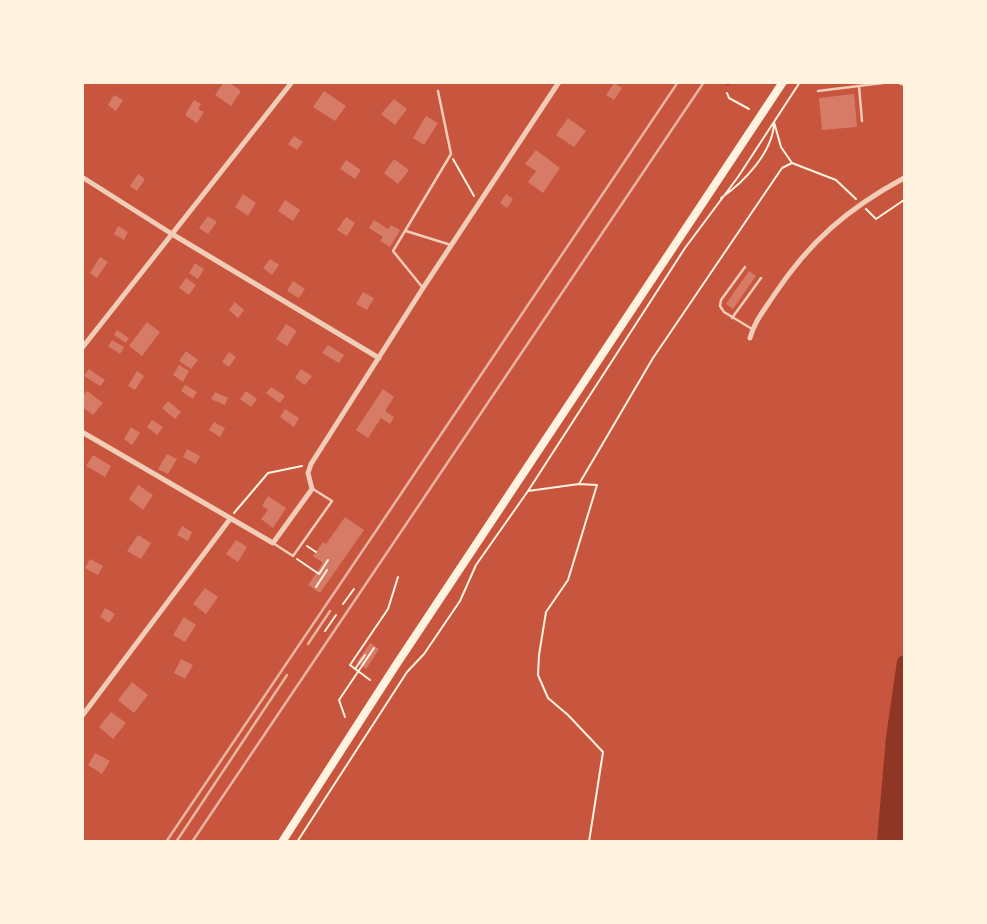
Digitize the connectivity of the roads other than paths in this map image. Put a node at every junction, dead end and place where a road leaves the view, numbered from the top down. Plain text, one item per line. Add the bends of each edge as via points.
1 (292, 82) edge
2 (559, 82) edge
3 (783, 82) edge
4 (891, 82) edge
5 (897, 82) edge
6 (904, 85) edge
7 (859, 86) junction
8 (438, 91) dead end
9 (818, 91) dead end
10 (862, 121) dead end
11 (82, 176) edge
12 (904, 178) edge
13 (406, 231) junction
14 (172, 234) junction
15 (451, 245) junction
16 (745, 266) dead end
17 (761, 278) dead end
18 (423, 288) junction
19 (732, 318) junction
20 (752, 330) junction
21 (750, 338) dead end
22 (82, 348) edge
23 (379, 358) junction
24 (82, 432) edge
25 (312, 488) junction
26 (230, 519) junction
27 (273, 543) junction
28 (82, 716) edge
29 (282, 842) edge

1 - 14 street
2 - 15 street
3 - 29 main road via 400,657
4 - 7 lane
5 - 6 lane
7 - 9 lane
7 - 10 lane
8 - 13 lane via 451,154
11 - 14 street
12 - 20 street via 860,203 825,232 802,257
13 - 15 lane
13 - 18 lane via 393,251
14 - 22 street
14 - 23 street
15 - 18 street
16 - 19 lane via 720,303 721,310
17 - 19 lane
18 - 23 street
19 - 20 lane
20 - 21 street
23 - 25 street via 311,464 308,473
24 - 26 street
25 - 27 street
25 - 27 lane via 332,502 294,556
26 - 27 street
26 - 28 street

